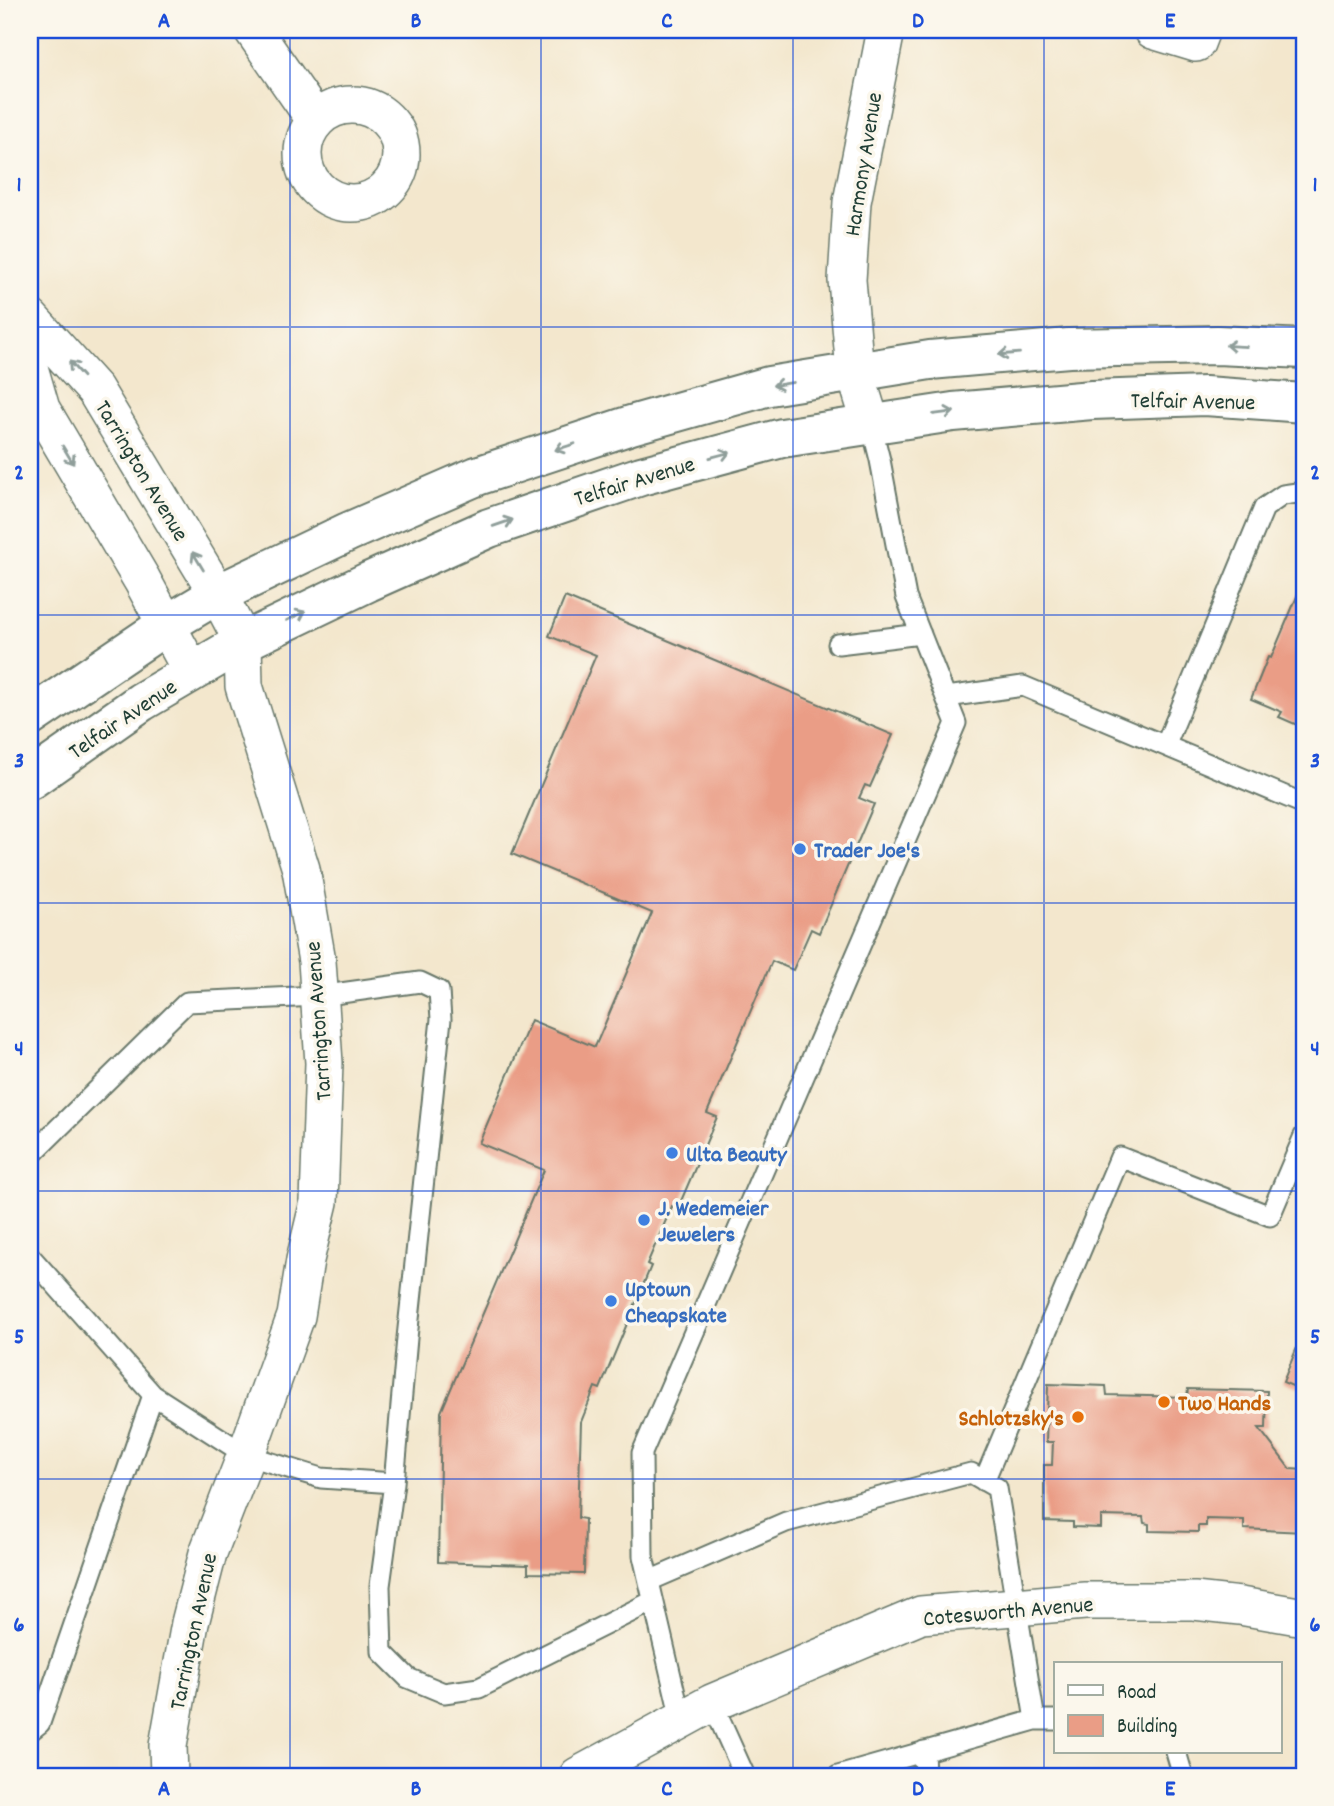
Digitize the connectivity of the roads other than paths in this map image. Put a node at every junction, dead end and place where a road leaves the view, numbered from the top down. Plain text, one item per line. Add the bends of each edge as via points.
1 (253, 30) edge
2 (887, 30) edge
3 (1153, 30) edge
4 (1201, 30) edge
5 (316, 121) dead end
6 (30, 318) edge
7 (1304, 349) edge
8 (30, 372) edge
9 (855, 372) junction
10 (1304, 404) edge
11 (871, 424) junction
12 (1304, 492) edge
13 (218, 594) junction
14 (166, 625) junction
15 (921, 634) junction
16 (243, 642) junction
17 (838, 644) dead end
18 (192, 672) junction
19 (947, 697) junction
20 (30, 718) edge
21 (1166, 744) junction
22 (30, 780) edge
23 (1304, 804) edge
24 (319, 996) junction
25 (1304, 1136) edge
26 (30, 1156) edge
27 (30, 1256) edge
28 (153, 1395) junction
29 (246, 1455) junction
30 (984, 1480) junction
31 (394, 1483) junction
32 (649, 1581) junction
33 (653, 1601) junction
34 (1017, 1607) junction
35 (1304, 1617) edge
36 (697, 1711) junction
37 (1035, 1720) junction
38 (1054, 1720) edge
39 (30, 1731) edge
40 (924, 1751) junction
41 (1177, 1754) edge
42 (169, 1776) edge
43 (578, 1776) edge
44 (745, 1776) edge
45 (838, 1776) edge
46 (925, 1776) edge
47 (1184, 1776) edge

1 - 5 street
2 - 9 street, Harmony Avenue via 852,202 847,280
3 - 4 street via 1196,43
13 -> 6 street, Tarrington Avenue via 94,390
7 -> 9 street via 1217,345 1069,348 930,360
8 -> 14 street via 41,410
9 - 11 street, Harmony Avenue
9 -> 13 street via 769,386 477,476
11 -> 10 street, Telfair Avenue via 1092,400 1205,396
11 - 15 lane via 906,597
16 -> 11 street, Telfair Avenue via 502,524 641,475 782,438
12 - 21 lane via 1283,495 1264,508
13 - 14 street
13 - 16 street, Tarrington Avenue
14 - 18 street
14 - 20 street
15 - 17 lane
15 - 19 lane
16 - 18 street, Telfair Avenue
16 - 24 street, Tarrington Avenue via 244,686 301,869
18 - 22 street, Telfair Avenue
19 - 21 lane via 1023,686
19 - 32 lane via 956,723 642,1453 643,1556
21 - 23 lane
24 - 26 lane via 187,1002
24 - 29 street, Tarrington Avenue via 324,1063 319,1202 296,1316
24 - 31 lane via 420,982 439,991 441,1019
25 - 30 lane via 1270,1216 1120,1157
27 - 28 lane
28 - 29 lane
28 - 39 lane via 40,1723
29 - 31 lane via 321,1478
29 - 42 street, Tarrington Avenue via 208,1552 190,1623 168,1746
30 - 32 lane via 971,1473 786,1522
30 - 34 lane via 996,1488
31 - 33 lane via 380,1586 382,1652 408,1678 444,1693 480,1688
32 - 33 lane
33 - 36 lane
34 - 35 street, Cotesworth Avenue via 1085,1601 1194,1601
34 - 36 street, Cotesworth Avenue via 920,1615
34 - 37 lane
36 - 43 street, Cotesworth Avenue
36 - 44 lane
37 - 38 lane
37 - 40 lane
40 - 45 lane
40 - 46 lane
41 - 47 lane

